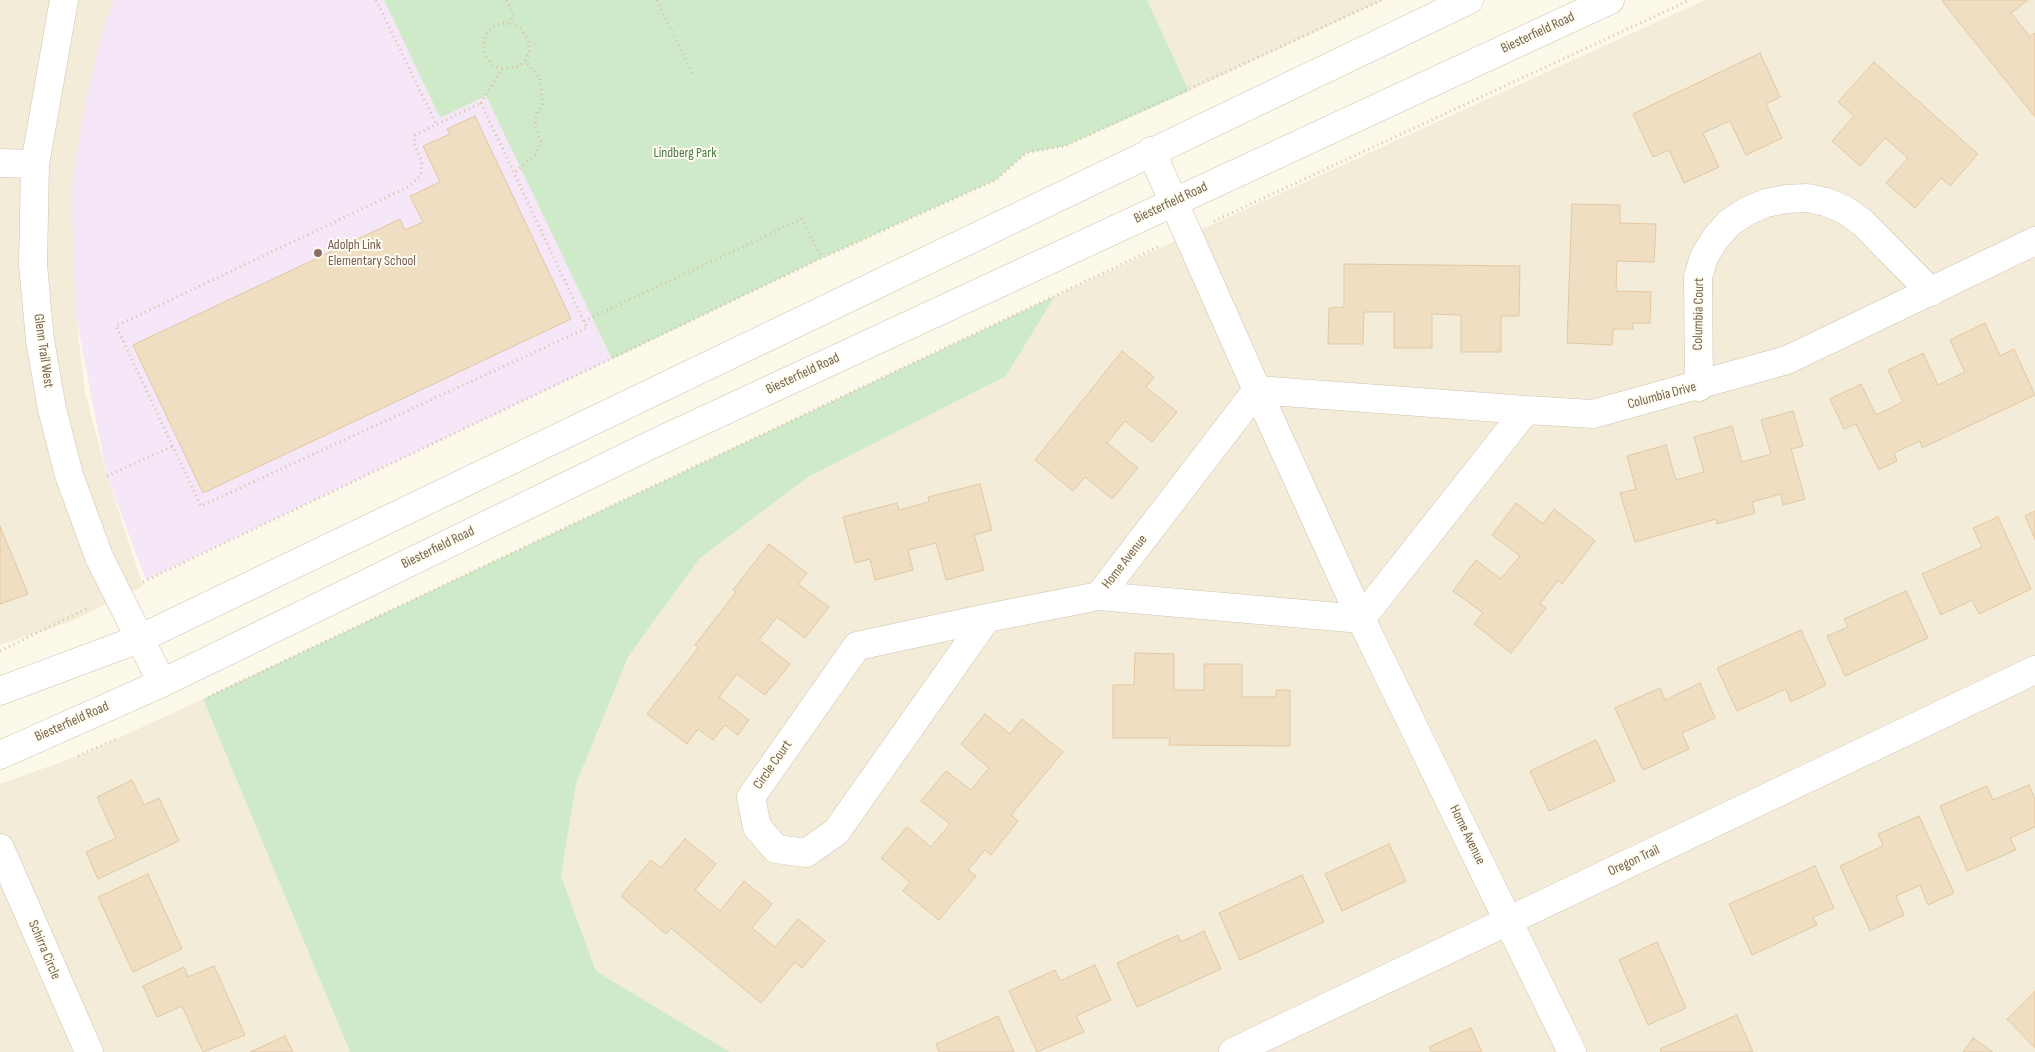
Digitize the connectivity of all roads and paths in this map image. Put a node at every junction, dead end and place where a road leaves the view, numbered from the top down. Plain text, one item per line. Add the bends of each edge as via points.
1 (64, 0) edge
2 (376, 0) edge
3 (507, 0) edge
4 (657, 0) edge
5 (1382, 0) edge
6 (1469, 0) edge
7 (1610, 0) edge
8 (1690, 0) edge
9 (511, 23) junction
10 (526, 61) junction
11 (502, 69) junction
12 (692, 73) dead end
13 (481, 103) junction
14 (436, 124) junction
15 (1151, 151) junction
16 (0, 163) edge
17 (35, 164) junction
18 (514, 173) junction
19 (1174, 202) junction
20 (1188, 233) junction
21 (2035, 241) edge
22 (822, 258) junction
23 (1930, 292) junction
24 (584, 321) junction
25 (1699, 386) junction
26 (1256, 390) junction
27 (1526, 410) junction
28 (173, 446) junction
29 (107, 476) dead end
30 (151, 578) dead end
31 (1099, 596) junction
32 (80, 612) dead end
33 (987, 618) junction
34 (1361, 620) junction
35 (139, 638) junction
36 (0, 651) edge
37 (2035, 670) edge
38 (162, 683) junction
39 (0, 691) edge
40 (202, 699) dead end
41 (122, 736) dead end
42 (0, 754) edge
43 (69, 759) dead end
44 (0, 848) edge
45 (1509, 921) junction
46 (88, 1052) edge
47 (1233, 1052) edge
48 (1572, 1052) edge

1 - 17 street, Glenn Trail West
2 - 14 path
3 - 9 path via 513,15
4 - 12 path
5 - 22 path via 1065,146 1026,153 996,180
6 - 15 street
7 - 19 street, Biesterfield Road
8 - 20 path
9 - 10 path via 527,38 530,50
9 - 11 path via 502,23 486,34 486,56 492,65
10 - 11 path via 520,66
10 - 18 path via 540,78 543,103 536,116 535,127 541,141 536,154
11 - 13 path
13 - 14 path
13 - 18 path
14 - 28 path via 415,135 414,144 422,162 420,176 408,187 116,326
15 - 19 street, Home Avenue
15 - 35 street
16 - 17 street
17 - 35 street, Glenn Trail West via 33,265 40,340 52,409 69,475 99,556
18 - 24 path
19 - 20 street, Home Avenue
19 - 38 street, Biesterfield Road via 657,442
20 - 26 street, Home Avenue
20 - 40 path
21 - 23 street, Columbia Drive
22 - 24 path via 802,219
22 - 30 path
23 - 25 street, Columbia Drive via 1787,360
23 - 25 street, Columbia Court via 1862,222 1845,210 1806,198 1766,202 1729,223 1704,257 1698,277
24 - 28 path via 587,328 202,506
25 - 27 street, Columbia Drive via 1593,414
26 - 27 street, Columbia Drive
26 - 31 street, Home Avenue
26 - 34 street, Home Avenue
27 - 34 street
28 - 29 path
31 - 33 street, Circle Court
31 - 34 street, Home Avenue
32 - 36 path
33 - 33 street, Circle Court via 857,646 751,797 757,827 776,849 806,853 836,832
34 - 45 street, Home Avenue
35 - 38 street, Glenn Trail West
35 - 39 street
37 - 45 street, Oregon Trail
38 - 42 street, Biesterfield Road
41 - 43 path
44 - 46 street, Schirra Circle
45 - 47 street, Oregon Trail
45 - 48 street, Home Avenue

